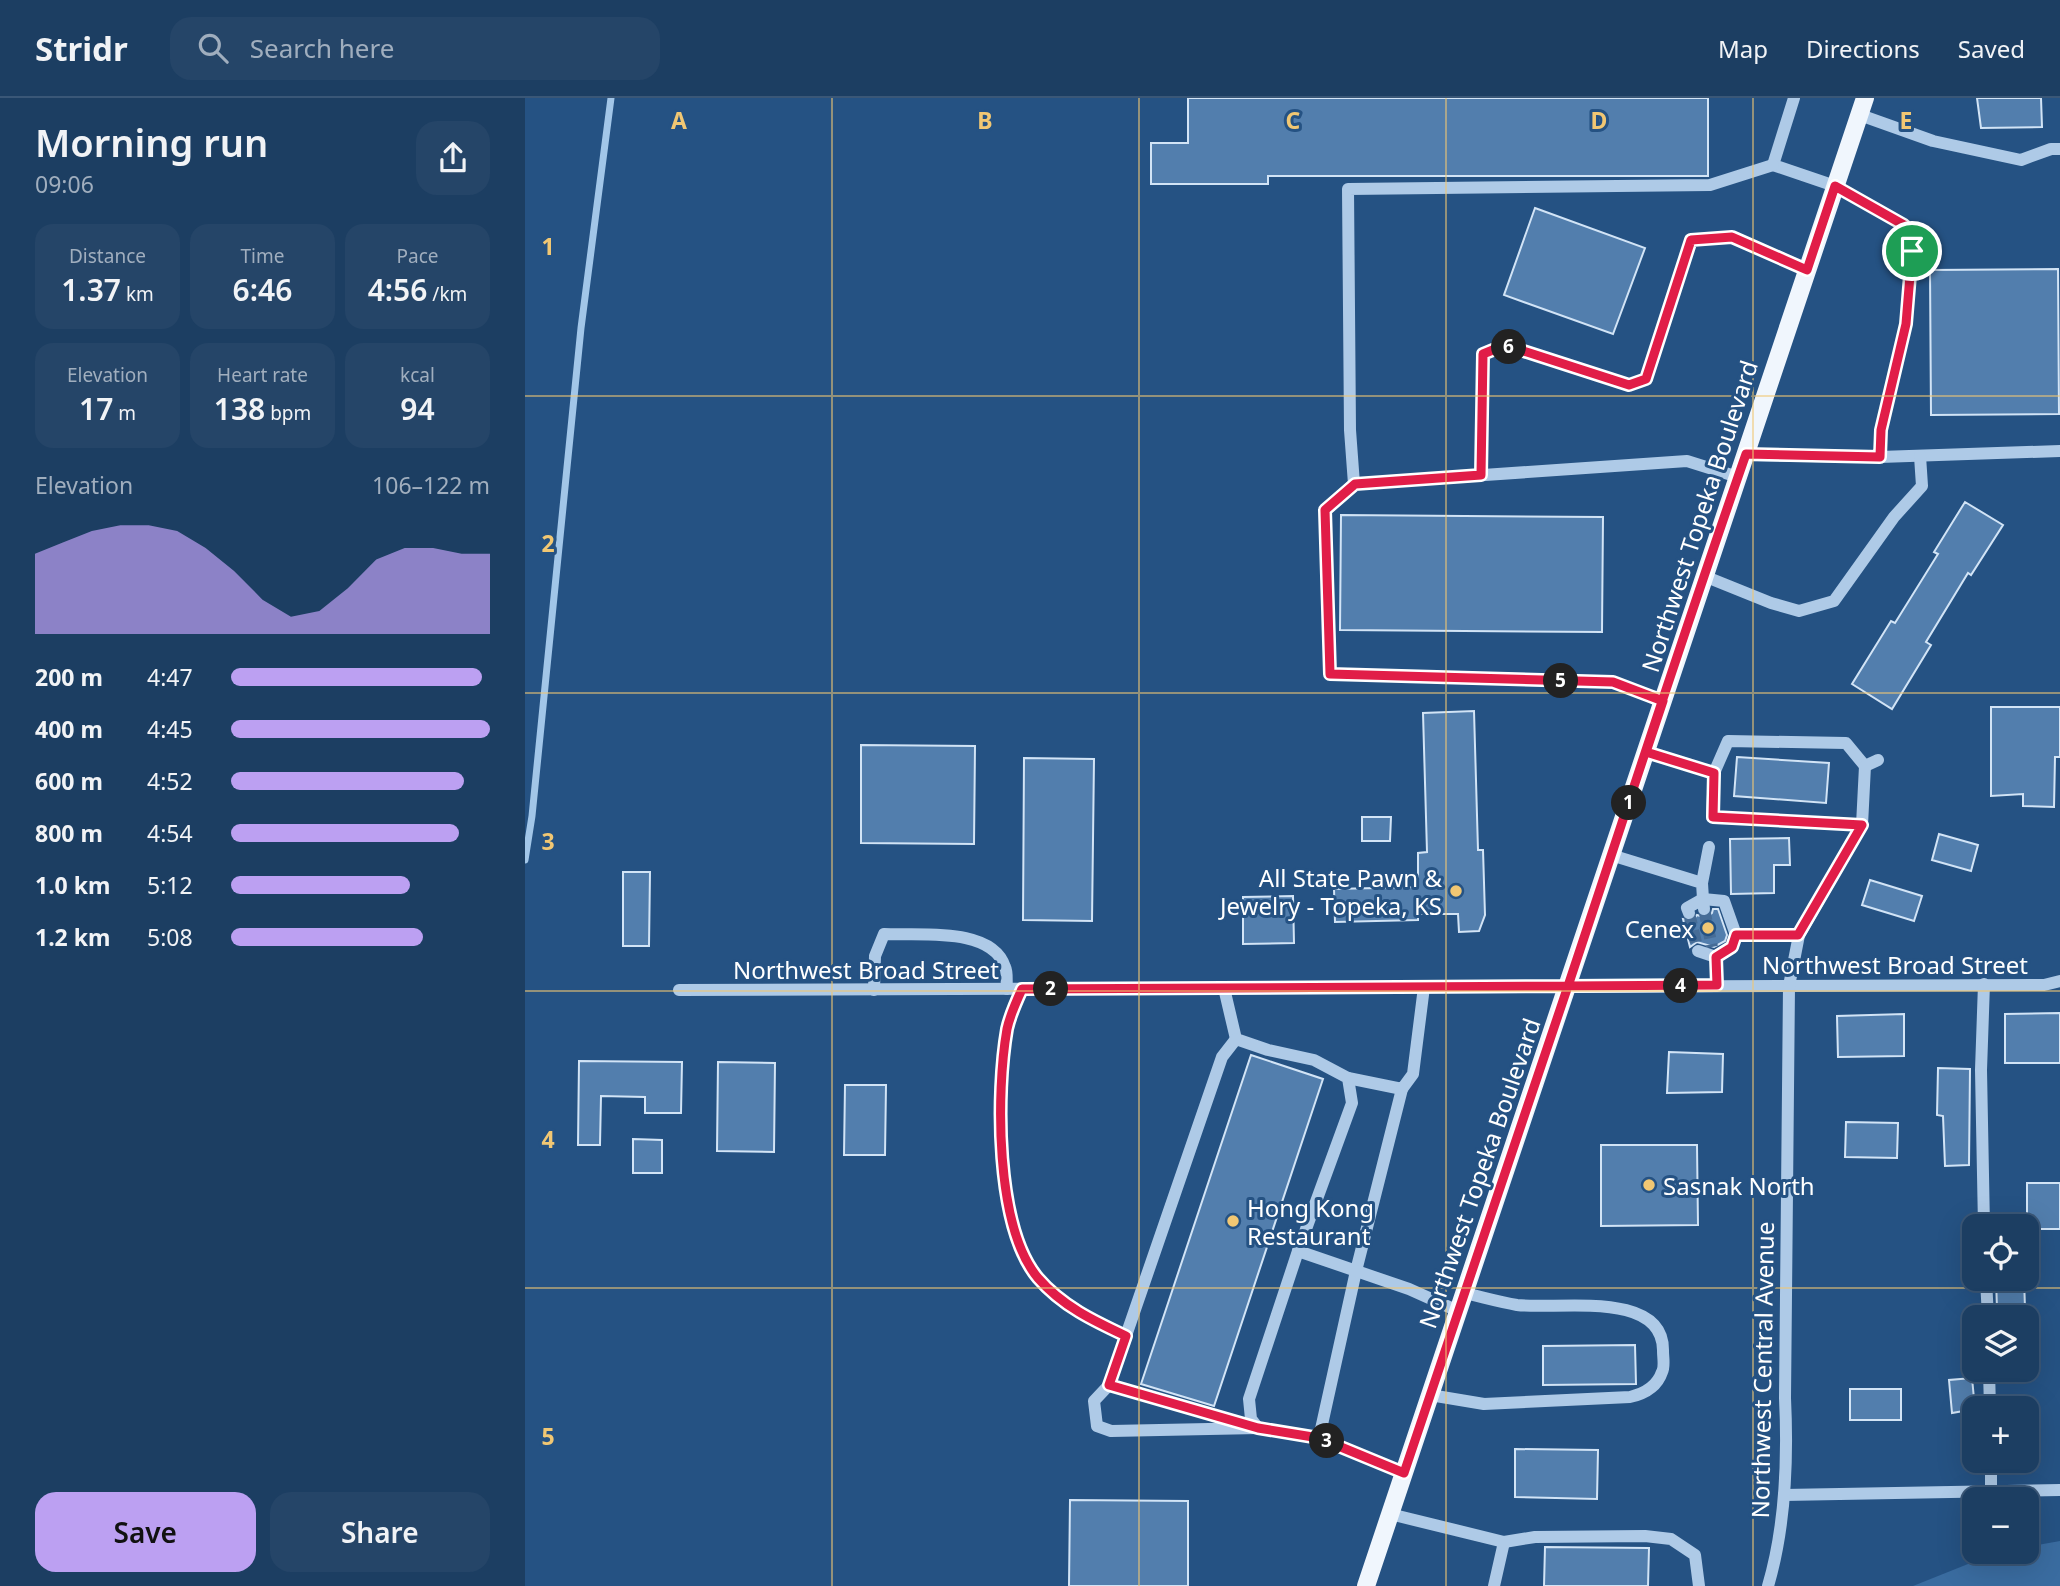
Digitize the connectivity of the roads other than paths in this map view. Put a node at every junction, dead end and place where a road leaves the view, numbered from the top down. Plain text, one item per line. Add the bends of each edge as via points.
1 (1794, 98) edge
2 (1862, 106) edge
3 (2060, 149) edge
4 (1773, 165) junction
5 (1835, 186) junction
6 (1807, 270) junction
7 (2060, 451) edge
8 (1746, 454) junction
9 (1920, 456) junction
10 (1880, 457) junction
11 (1481, 475) junction
12 (1738, 477) junction
13 (1355, 484) junction
14 (1705, 576) junction
15 (1663, 701) junction
16 (1646, 752) junction
17 (1714, 773) junction
18 (1862, 825) junction
19 (1709, 847) dead end
20 (1611, 855) junction
21 (1702, 883) junction
22 (1704, 904) junction
23 (1689, 913) dead end
24 (1736, 935) junction
25 (1798, 935) junction
26 (1698, 951) dead end
27 (1714, 952) junction
28 (2060, 981) edge
29 (1985, 984) junction
30 (1717, 985) junction
31 (1568, 986) junction
32 (1789, 986) junction
33 (1424, 987) junction
34 (1224, 988) junction
35 (1007, 989) junction
36 (1022, 989) junction
37 (679, 990) dead end
38 (874, 990) junction
39 (1236, 1039) junction
40 (1348, 1078) junction
41 (1402, 1089) junction
42 (1984, 1214) edge
43 (1299, 1251) junction
44 (1356, 1271) junction
45 (1464, 1293) junction
46 (1458, 1311) junction
47 (1126, 1336) junction
48 (1109, 1385) junction
49 (1430, 1395) junction
50 (1258, 1428) junction
51 (1319, 1438) junction
52 (1404, 1473) junction
53 (2060, 1490) edge
54 (2039, 1491) edge
55 (1962, 1492) edge
56 (1784, 1495) junction
57 (1390, 1514) junction
58 (1504, 1542) junction
59 (1366, 1586) edge
60 (1494, 1586) edge
61 (1699, 1586) edge
62 (1768, 1586) edge

1 - 4 street
2 - 3 street via 1933,141 2021,160
2 - 5 main road, Northwest Topeka Boulevard
4 - 5 street
4 - 13 street via 1710,185 1348,189 1350,430
5 - 6 main road, Northwest Topeka Boulevard
5 - 10 street via 1904,225 1912,251 1906,324 1881,430
6 - 8 main road, Northwest Topeka Boulevard
6 - 11 street via 1732,237 1691,240 1646,379 1629,385 1505,345 1483,354
7 - 9 street
8 - 10 street
8 - 12 main road, Northwest Topeka Boulevard
9 - 10 street
9 - 14 street via 1922,486 1893,517 1834,601 1798,611
11 - 12 street via 1687,461
11 - 13 street
12 - 14 main road, Northwest Topeka Boulevard
13 - 15 street via 1325,510 1330,674 1613,682
14 - 15 main road, Northwest Topeka Boulevard
15 - 16 main road, Northwest Topeka Boulevard
16 - 17 street
16 - 20 main road, Northwest Topeka Boulevard
17 - 18 street via 1713,817
17 - 18 street via 1728,741 1846,743 1871,763
18 - 25 street
19 - 21 street
20 - 21 street
20 - 31 main road, Northwest Topeka Boulevard
21 - 22 street
22 - 23 street via 1687,908
22 - 24 street via 1724,901
24 - 25 street
24 - 27 street via 1732,947
25 - 32 street, Northwest Central Avenue
26 - 27 street
27 - 30 street
28 - 29 street, Northwest Broad Street
29 - 32 street, Northwest Broad Street
29 - 42 street via 1981,1070
30 - 31 street, Northwest Broad Street
30 - 32 street, Northwest Broad Street
31 - 33 street, Northwest Broad Street
31 - 45 main road, Northwest Topeka Boulevard
32 - 56 street, Northwest Central Avenue
33 - 34 street, Northwest Broad Street
33 - 41 street via 1413,1074
34 - 36 street, Northwest Broad Street
34 - 39 street
35 - 36 street, Northwest Broad Street
35 - 38 street, Northwest Broad Street
35 - 38 street via 1006,967 992,947 971,938 884,934 875,956
36 - 47 street via 1007,1027 1002,1116 1006,1192 1015,1229 1036,1276 1055,1295
37 - 38 street, Northwest Broad Street
39 - 40 street via 1314,1060
39 - 47 street via 1222,1057
40 - 41 street
40 - 43 street via 1352,1103
41 - 44 street
43 - 44 street
43 - 50 street via 1249,1399 1251,1419
44 - 46 street
44 - 51 street
45 - 46 main road, Northwest Topeka Boulevard
45 - 49 street via 1517,1305 1630,1311 1658,1328 1663,1371 1643,1394 1630,1397 1483,1404
46 - 49 main road, Northwest Topeka Boulevard
47 - 48 street
48 - 50 street
48 - 50 street via 1094,1401 1094,1412 1097,1426 1111,1431
49 - 52 main road, Northwest Topeka Boulevard
50 - 51 street
51 - 52 street
52 - 57 main road, Northwest Topeka Boulevard
53 - 54 street
55 - 56 street
56 - 62 street, Northwest Central Avenue
57 - 58 street
57 - 59 main road, Northwest Topeka Boulevard
58 - 60 street
58 - 61 street via 1535,1537 1671,1539 1695,1555

